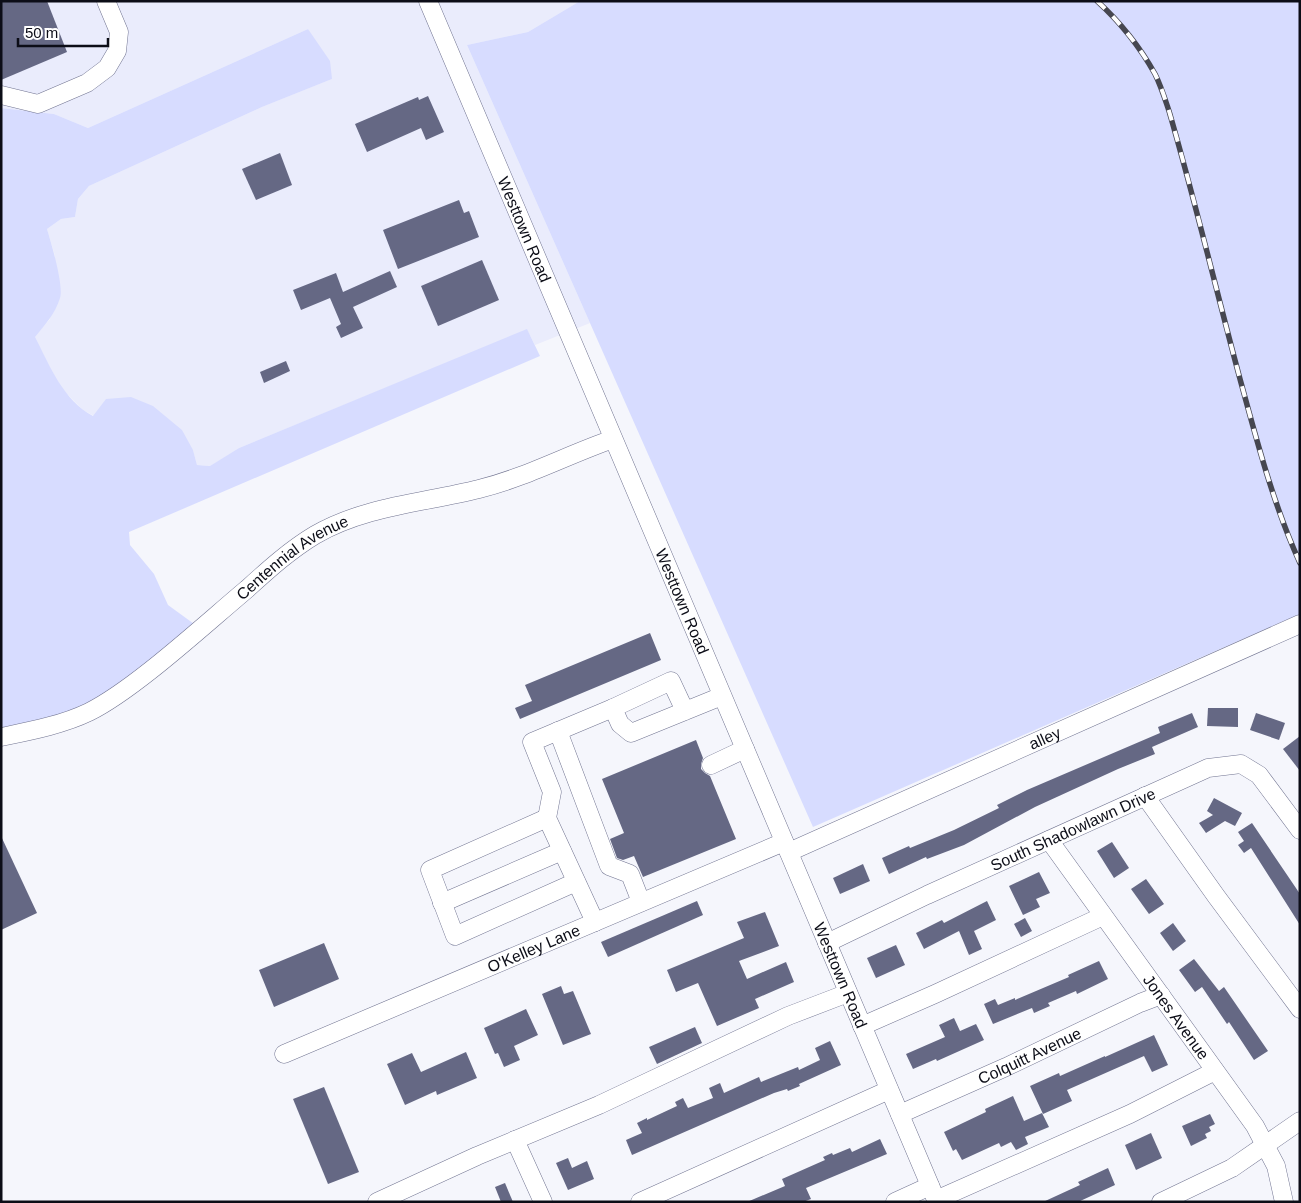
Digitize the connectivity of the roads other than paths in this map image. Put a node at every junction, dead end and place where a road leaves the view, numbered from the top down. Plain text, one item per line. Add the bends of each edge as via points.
1 (106, 1) edge
2 (428, 1) edge
3 (1, 95) edge
4 (613, 439) junction
5 (1300, 624) edge
6 (722, 696) junction
7 (613, 708) junction
8 (685, 711) junction
9 (558, 732) junction
10 (1, 737) edge
11 (745, 749) junction
12 (711, 765) dead end
13 (1145, 796) junction
14 (547, 818) junction
15 (1300, 830) edge
16 (1050, 840) junction
17 (787, 847) junction
18 (562, 851) junction
19 (576, 882) junction
20 (641, 902) junction
21 (442, 903) junction
22 (1104, 916) junction
23 (595, 922) junction
24 (827, 943) junction
25 (848, 993) junction
26 (1161, 995) junction
27 (1300, 1009) edge
28 (862, 1026) junction
29 (284, 1054) dead end
30 (1216, 1071) junction
31 (889, 1090) junction
32 (900, 1114) junction
33 (1300, 1120) edge
34 (515, 1140) junction
35 (1266, 1145) junction
36 (935, 1196) edge
37 (377, 1202) edge
38 (543, 1202) edge
39 (640, 1202) edge
40 (895, 1202) edge
41 (1160, 1202) edge
42 (1284, 1202) edge

1 - 3 street via 119,32 117,51 107,68 86,83 38,104
2 - 4 street, Westtown Road
4 - 6 street, Westtown Road
4 - 10 street, Centennial Avenue via 518,478 384,508 344,521 314,536 276,563 181,647 110,700 66,721
5 - 17 street, alley
6 - 8 street
6 - 11 street, Westtown Road
7 - 8 street via 620,724 632,733
7 - 8 street via 671,680
7 - 9 street
9 - 14 street via 532,742 552,792
9 - 20 street via 610,866 630,874
11 - 12 street
11 - 17 street, Westtown Road
13 - 15 street, South Shadowlawn Drive via 1208,768 1241,764 1259,774
13 - 16 street, South Shadowlawn Drive
13 - 27 street
14 - 18 street
14 - 21 street via 430,870
16 - 22 street, Jones Avenue
16 - 24 street, South Shadowlawn Drive
17 - 20 street, O'Kelley Lane
17 - 24 street, Westtown Road
18 - 19 street
18 - 21 street
19 - 21 street via 455,936
19 - 23 street
20 - 23 street, O'Kelley Lane
22 - 26 street, Jones Avenue
22 - 28 street
23 - 29 street, O'Kelley Lane
24 - 25 street, Westtown Road
25 - 28 street, Westtown Road
25 - 34 street via 780,1020
26 - 30 street, Jones Avenue
26 - 32 street, Colquitt Avenue
28 - 31 street, Westtown Road
30 - 35 street, Jones Avenue
30 - 36 street via 1130,1114
31 - 32 street, Westtown Road
31 - 39 street
32 - 36 street, Westtown Road
33 - 35 street
34 - 37 street
34 - 38 street
35 - 41 street via 1232,1168
35 - 42 street, Jones Avenue via 1276,1166
36 - 40 street

